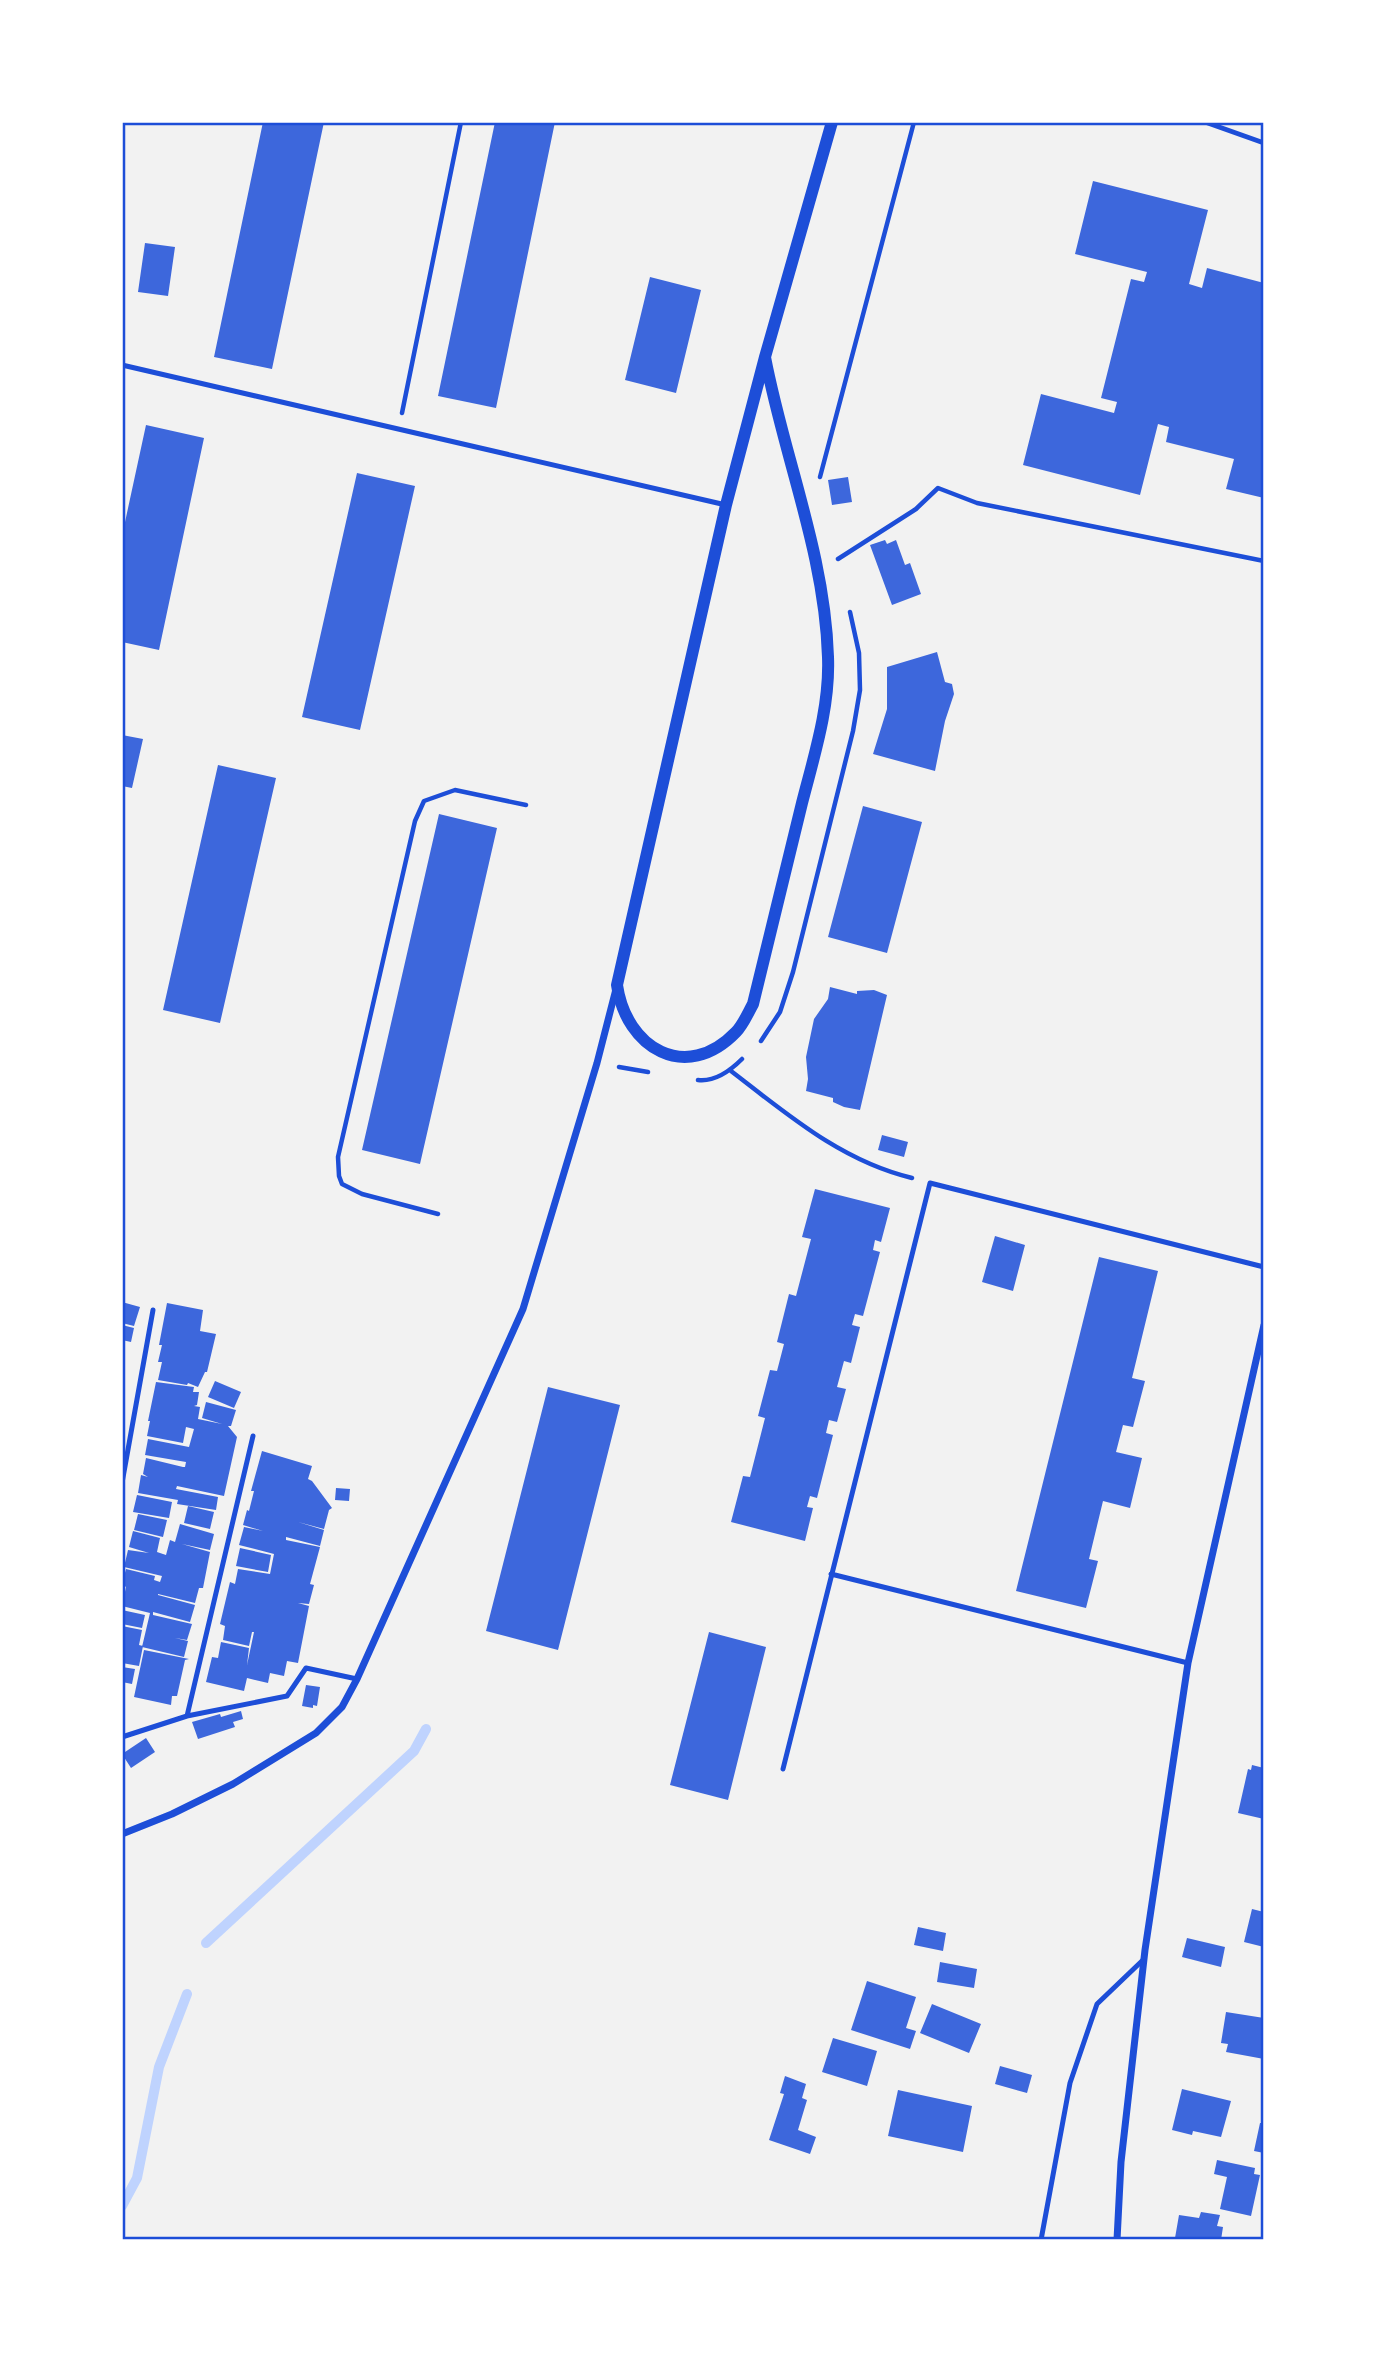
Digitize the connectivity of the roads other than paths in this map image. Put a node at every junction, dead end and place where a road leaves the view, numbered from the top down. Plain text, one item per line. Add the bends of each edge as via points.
1 (832, 122) edge
2 (1205, 122) edge
3 (1264, 143) edge
4 (765, 357) junction
5 (122, 365) edge
6 (726, 505) junction
7 (617, 985) junction
8 (1264, 1267) edge
9 (153, 1310) dead end
10 (1264, 1325) edge
11 (1254, 1371) junction
12 (1264, 1375) edge
13 (253, 1437) dead end
14 (122, 1483) edge
15 (831, 1574) junction
16 (1188, 1663) junction
17 (357, 1679) junction
18 (187, 1716) junction
19 (122, 1737) edge
20 (783, 1769) dead end
21 (122, 1835) edge
22 (1143, 1960) junction
23 (1041, 2239) edge
24 (1117, 2239) edge

1 - 4 street
2 - 3 lane
4 - 6 street
4 - 7 street via 823,595 828,660 823,720 753,1004 737,1031 694,1056 671,1056 650,1046 626,1019
5 - 6 lane
6 - 7 street
7 - 17 street via 523,1309
8 - 15 lane via 930,1183
9 - 14 lane
10 - 11 street
11 - 12 lane
11 - 16 street
13 - 18 lane
15 - 16 lane
15 - 20 lane
16 - 22 street
17 - 18 lane via 306,1668 287,1696
17 - 21 street via 342,1707 316,1733 233,1784
18 - 19 lane
22 - 23 lane via 1097,2004 1070,2083
22 - 24 street

